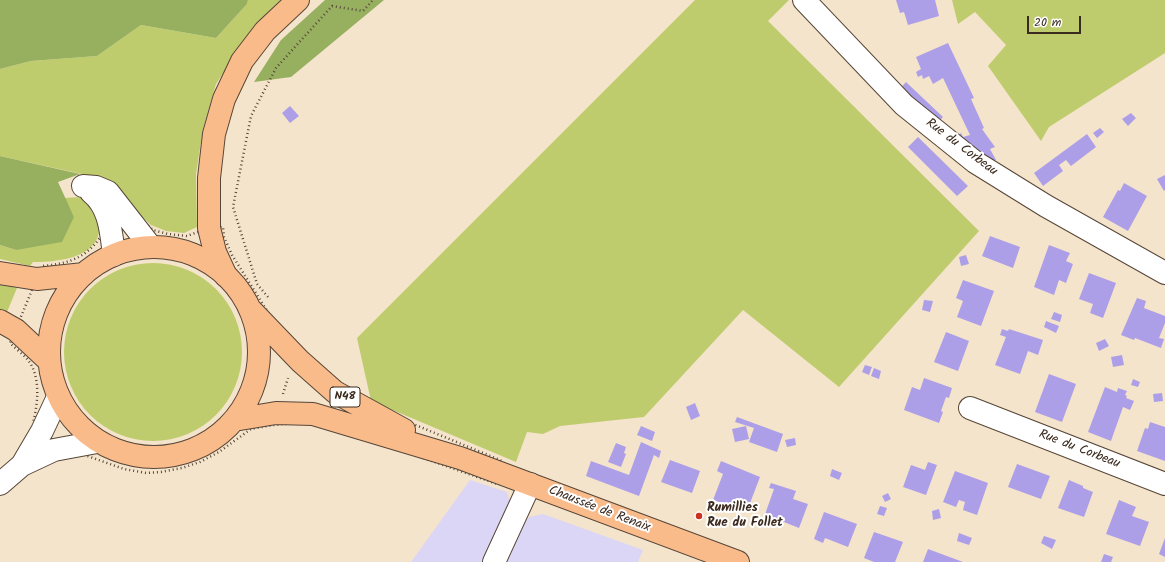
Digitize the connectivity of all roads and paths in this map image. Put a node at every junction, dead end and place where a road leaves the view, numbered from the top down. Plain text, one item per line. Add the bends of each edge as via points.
1 (298, 0) edge
2 (373, 0) edge
3 (804, 0) edge
4 (139, 218) dead end
5 (223, 227) dead end
6 (195, 232) dead end
7 (151, 247) junction
8 (114, 255) junction
9 (39, 272) junction
10 (0, 273) edge
11 (1165, 273) edge
12 (84, 274) junction
13 (226, 276) junction
14 (272, 301) dead end
15 (249, 309) junction
16 (8, 326) edge
17 (297, 353) junction
18 (49, 361) junction
19 (330, 371) dead end
20 (335, 380) junction
21 (58, 397) junction
22 (970, 408) dead end
23 (274, 419) junction
24 (234, 420) junction
25 (33, 423) dead end
26 (97, 442) junction
27 (59, 457) dead end
28 (460, 458) junction
29 (500, 460) dead end
30 (22, 465) junction
31 (0, 484) edge
32 (530, 484) junction
33 (1165, 484) edge
34 (494, 562) edge
35 (738, 562) edge

1 - 13 main road via 265,31 242,61 224,99 214,134 209,178 208,228
2 - 14 path via 363,11 332,6 276,68 250,116 233,207 257,284
3 - 11 street, Rue du Corbeau via 904,105 975,162 1046,206
4 - 6 path via 153,230 168,234 186,236
5 - 17 path via 224,236 235,260
7 - 8 main road
7 - 8 street via 108,192 96,187 83,186 103,204
7 - 13 main road via 184,252 213,266
8 - 12 main road
9 - 10 main road
9 - 12 main road
9 - 16 path
12 - 18 main road via 68,292 56,313 50,337
13 - 15 main road
15 - 17 main road, Chaussée de Renaix / N48
15 - 24 main road via 258,337 258,367 250,395
16 - 18 main road
16 - 25 path via 10,343 28,360 35,373 37,408
17 - 20 path
17 - 23 path
17 - 28 main road, Chaussée de Renaix / N48 via 335,392 392,425
18 - 21 main road
19 - 20 path
20 - 29 path via 401,419
21 - 26 main road via 68,414
21 - 30 street
22 - 33 street, Rue du Corbeau
23 - 24 main road, Chaussée de Renaix / N48
23 - 27 path via 251,430 200,462 161,472 146,473 124,469 78,453
23 - 28 main road, Chaussée de Renaix / N48 via 314,414
23 - 32 path via 330,425 497,484
24 - 26 main road via 206,444 170,457 132,456
26 - 30 street via 54,450
28 - 32 main road, Chaussée de Renaix / N48
30 - 31 street
32 - 34 street
32 - 35 main road, Chaussée de Renaix / N48

